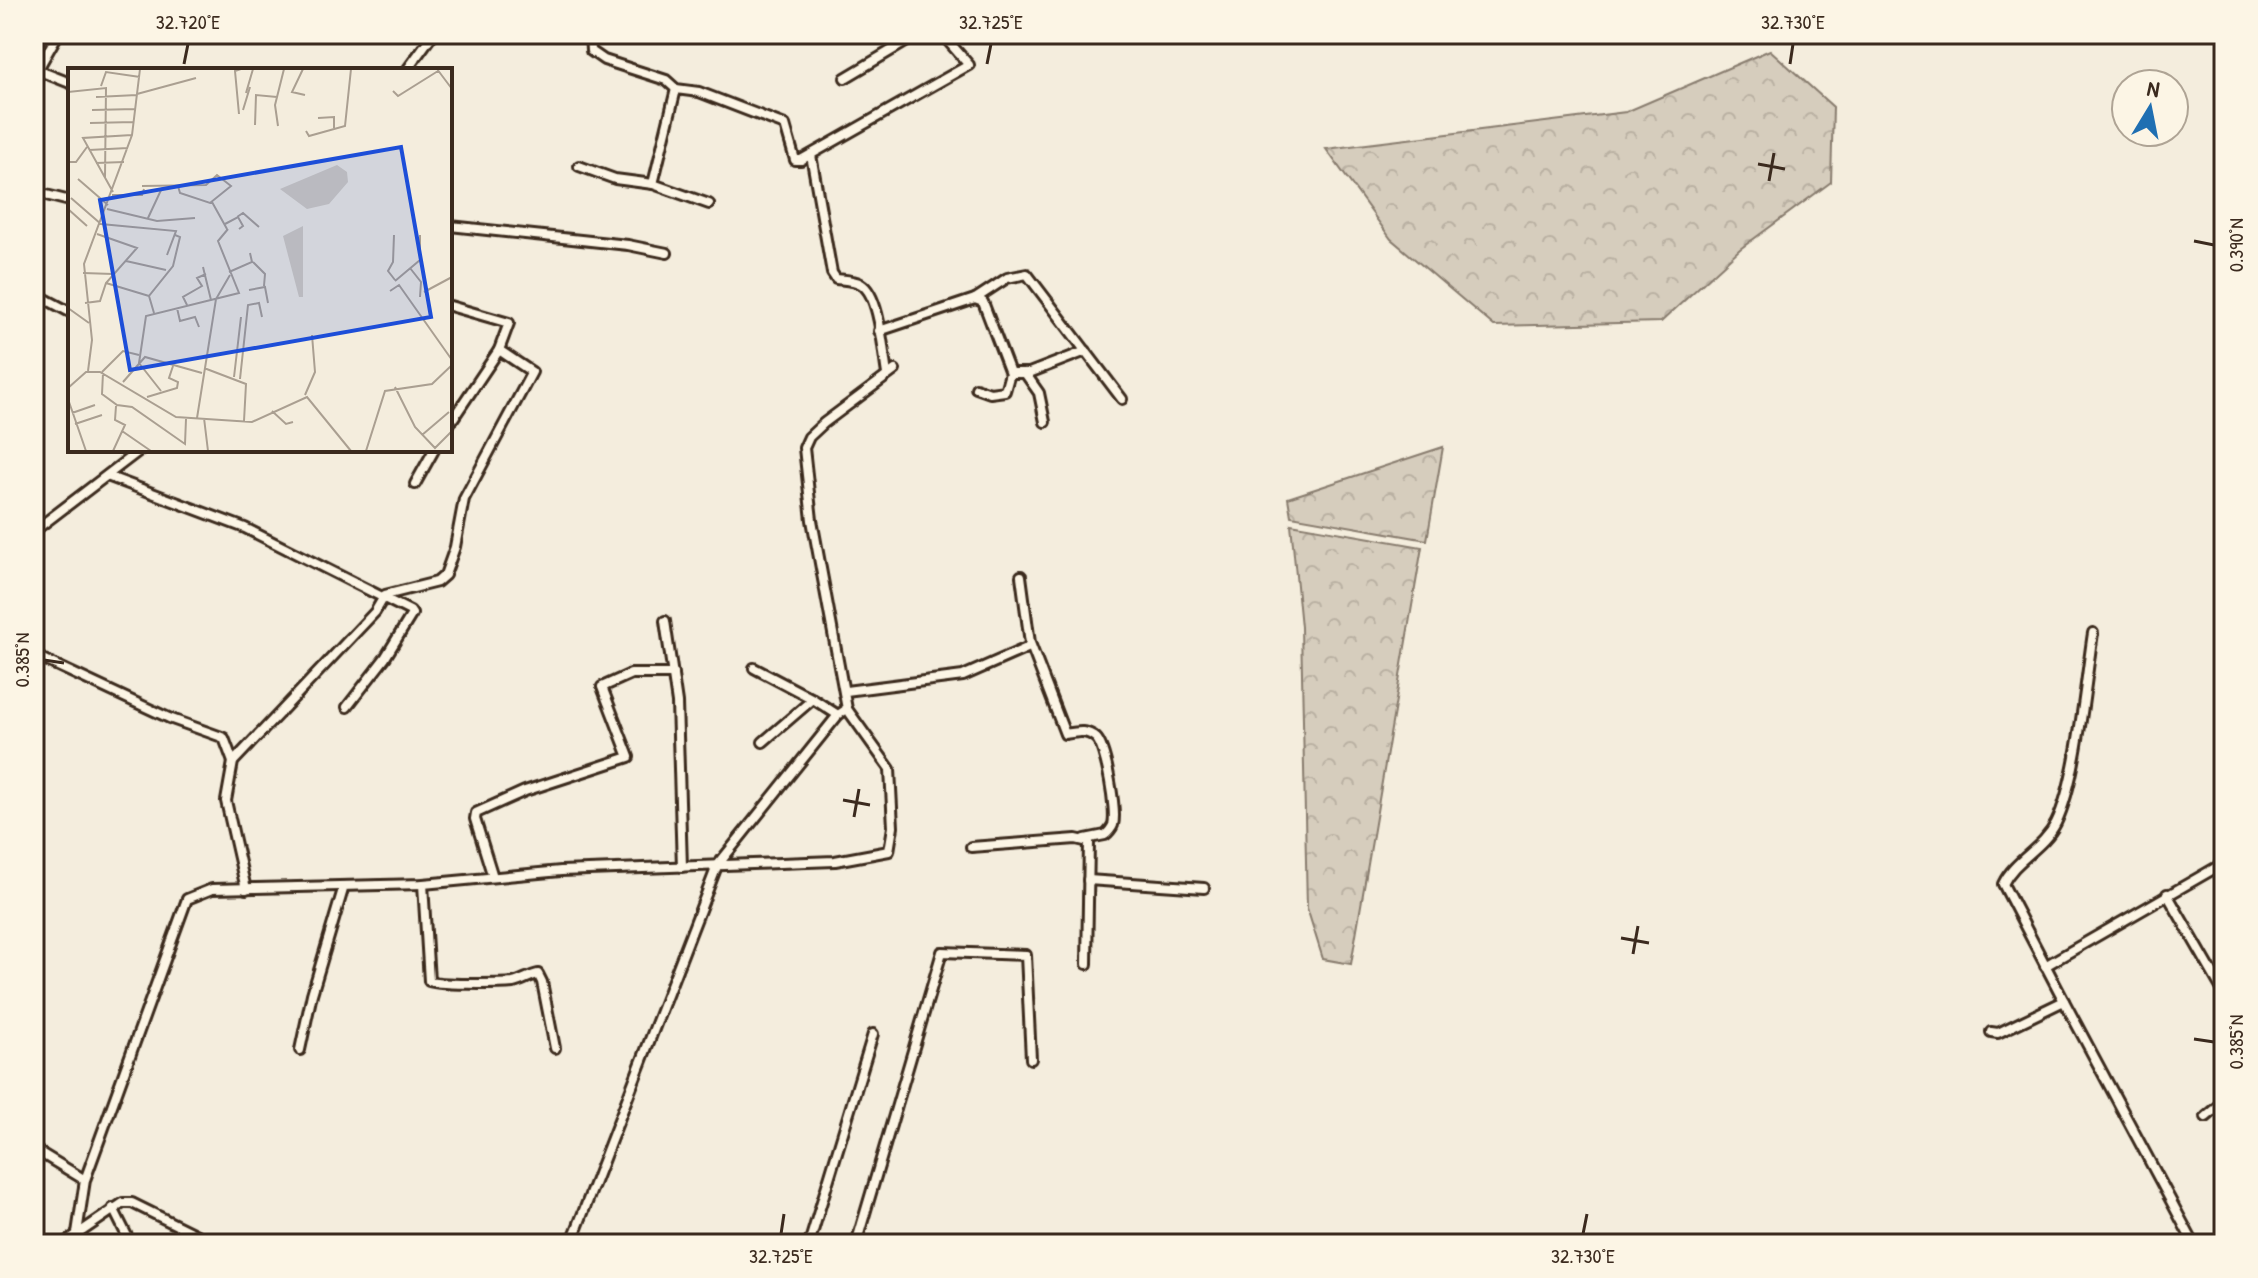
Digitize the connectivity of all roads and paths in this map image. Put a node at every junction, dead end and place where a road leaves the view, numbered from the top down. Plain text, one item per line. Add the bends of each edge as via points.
1 (46, 34) edge
2 (433, 34) edge
3 (590, 34) edge
4 (919, 34) edge
5 (942, 34) edge
6 (56, 38) edge
7 (408, 68) edge
8 (36, 73) edge
9 (845, 78) dead end
10 (68, 82) edge
11 (676, 89) junction
12 (811, 155) junction
13 (579, 166) dead end
14 (653, 184) junction
15 (34, 192) edge
16 (68, 200) edge
17 (709, 204) dead end
18 (452, 226) edge
19 (667, 253) dead end
20 (34, 293) edge
21 (975, 299) junction
22 (452, 308) edge
23 (68, 311) edge
24 (879, 331) junction
25 (499, 350) junction
26 (1086, 351) junction
27 (1010, 373) junction
28 (1025, 373) junction
29 (976, 388) dead end
30 (1122, 399) dead end
31 (452, 420) edge
32 (1045, 422) dead end
33 (137, 452) edge
34 (433, 452) edge
35 (107, 476) junction
36 (415, 484) dead end
37 (34, 531) edge
38 (1021, 576) dead end
39 (385, 595) junction
40 (665, 621) dead end
41 (2093, 633) dead end
42 (1030, 643) junction
43 (34, 655) edge
44 (754, 668) dead end
45 (673, 674) junction
46 (846, 691) junction
47 (813, 699) junction
48 (347, 707) dead end
49 (847, 709) junction
50 (838, 715) junction
51 (763, 742) dead end
52 (233, 762) junction
53 (1085, 839) junction
54 (971, 847) dead end
55 (2224, 863) edge
56 (717, 866) junction
57 (682, 867) junction
58 (493, 877) junction
59 (1088, 880) junction
60 (423, 884) junction
61 (344, 886) junction
62 (1204, 888) dead end
63 (246, 889) junction
64 (2167, 894) junction
65 (1087, 964) dead end
66 (2045, 966) junction
67 (2224, 993) edge
68 (2064, 1001) junction
69 (1991, 1032) dead end
70 (873, 1034) dead end
71 (555, 1048) dead end
72 (300, 1050) dead end
73 (1031, 1059) dead end
74 (2224, 1102) edge
75 (2206, 1117) dead end
76 (34, 1149) edge
77 (85, 1180) junction
78 (113, 1208) junction
79 (77, 1233) junction
80 (63, 1244) edge
81 (81, 1244) edge
82 (131, 1244) edge
83 (215, 1244) edge
84 (571, 1244) edge
85 (809, 1244) edge
86 (856, 1244) edge
87 (2194, 1244) edge

1 - 6 street
2 - 7 street
3 - 11 street via 591,51 604,60 666,80
4 - 9 street
5 - 12 street via 969,65
6 - 8 street
8 - 10 street
11 - 12 street via 699,92 785,125 795,160
11 - 14 street
12 - 24 street via 832,273 870,293
13 - 14 street via 615,179
14 - 17 street
15 - 16 street
18 - 19 street
20 - 23 street
21 - 24 street
21 - 26 street via 1007,278 1027,274
21 - 27 street via 990,314
22 - 25 street via 509,323
24 - 46 street via 891,372 824,423 804,448 812,520
25 - 31 street
25 - 39 street via 532,372 464,499 445,575 437,582
26 - 28 street
26 - 30 street
27 - 28 street
27 - 29 street via 1005,391
28 - 32 street via 1039,393
33 - 35 street
34 - 36 street
35 - 37 street
35 - 39 street via 245,528
38 - 42 street
39 - 48 street via 412,614
39 - 52 street via 375,612
40 - 45 street
41 - 66 street via 2056,823 2003,884
42 - 46 street via 963,676
42 - 53 street via 1065,734 1085,731 1103,749 1113,827 1105,835
43 - 52 street via 224,738
44 - 47 street
45 - 57 street
45 - 58 street via 631,674 602,687 629,757 476,813
46 - 49 street
47 - 50 street
47 - 51 street
49 - 50 street
49 - 56 street via 890,769 889,851 835,861
50 - 56 street
52 - 63 street via 226,801
53 - 54 street
53 - 59 street
55 - 64 street
56 - 57 street
56 - 84 street
57 - 58 street
58 - 60 street
59 - 62 street
59 - 65 street
60 - 61 street
60 - 71 street via 429,981 443,986 515,983 540,976
61 - 63 street
61 - 72 street
63 - 77 street via 201,890 187,899
64 - 66 street
64 - 67 street
66 - 68 street
68 - 69 street
68 - 87 street
70 - 85 street
73 - 86 street via 1026,955 942,952
74 - 75 street
76 - 77 street
77 - 79 street
78 - 79 street
78 - 82 street
78 - 83 street via 132,1203
79 - 80 street
79 - 81 street

